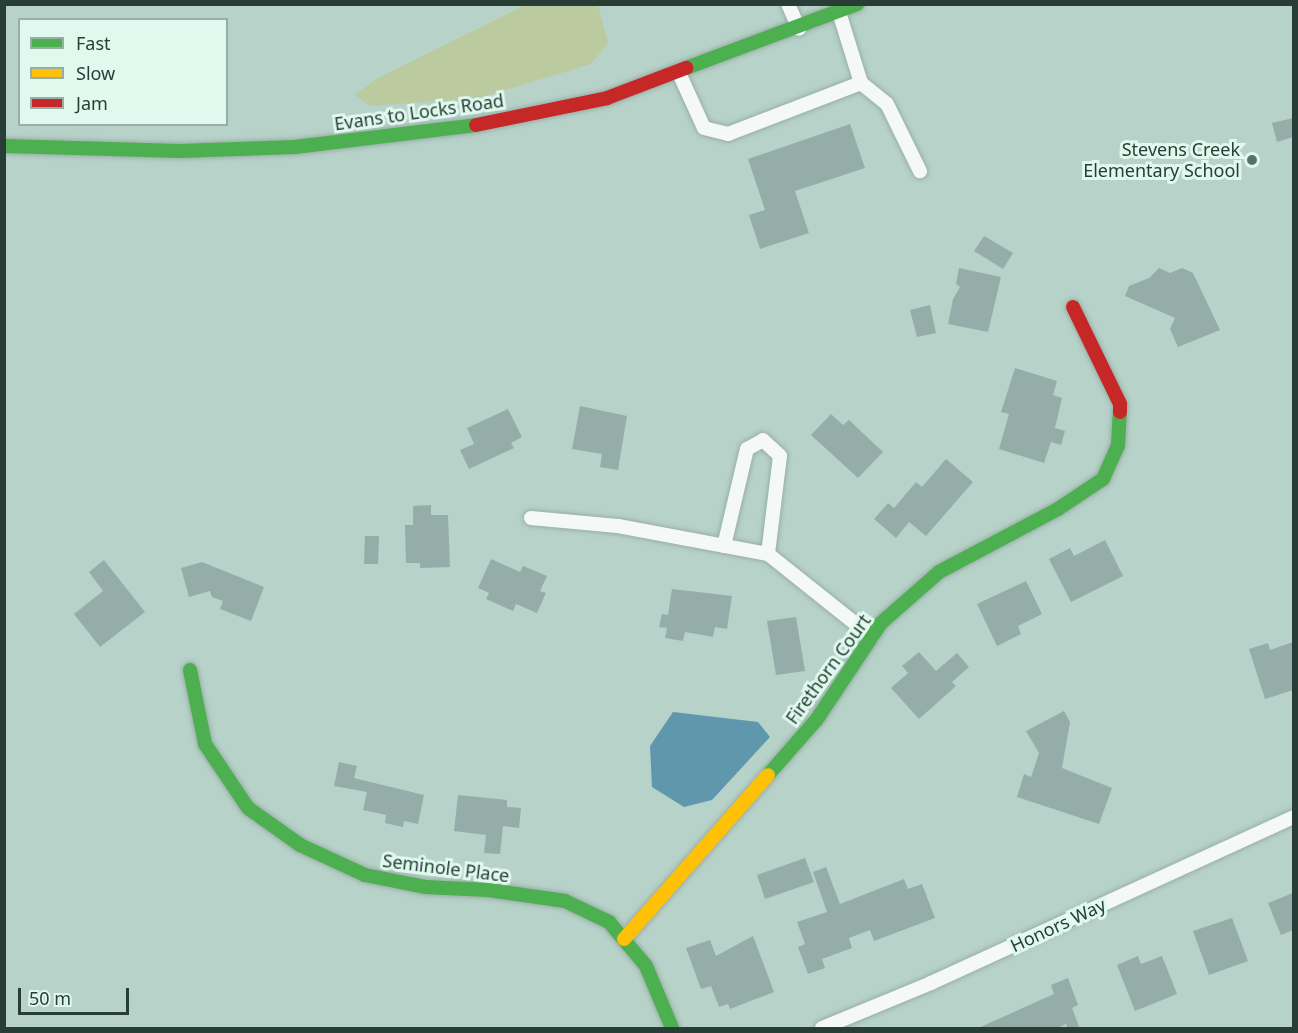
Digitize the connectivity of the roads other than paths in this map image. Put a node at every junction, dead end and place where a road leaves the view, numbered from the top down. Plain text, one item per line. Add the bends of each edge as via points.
1 (788, 4) edge
2 (857, 4) edge
3 (839, 12) junction
4 (799, 29) junction
5 (679, 72) junction
6 (861, 83) junction
7 (4, 146) edge
8 (920, 171) dead end
9 (1073, 307) dead end
10 (531, 518) dead end
11 (724, 546) junction
12 (768, 554) junction
13 (872, 637) junction
14 (190, 670) dead end
15 (1293, 817) edge
16 (624, 939) junction
17 (672, 1029) edge
18 (822, 1029) edge

1 - 4 street
2 - 3 street, Evans to Locks Road
3 - 4 street, Evans to Locks Road
3 - 6 street
4 - 5 street, Evans to Locks Road
5 - 6 street via 704,128 728,134
5 - 7 street, Evans to Locks Road via 607,98 456,129 307,145 180,151
6 - 8 street via 887,104
9 - 13 street, Firethorn Court via 1120,404 1118,446 1103,479 939,573 881,623
10 - 11 street via 618,526
11 - 12 street
11 - 12 street via 747,448 763,440 780,456
12 - 13 street
13 - 16 street, Firethorn Court via 817,720
14 - 16 street, Seminole Place via 205,744 248,808 300,845 365,875 425,887 488,890 565,901 609,921
15 - 18 street, Honors Way
16 - 17 street, Seminole Place via 646,966

